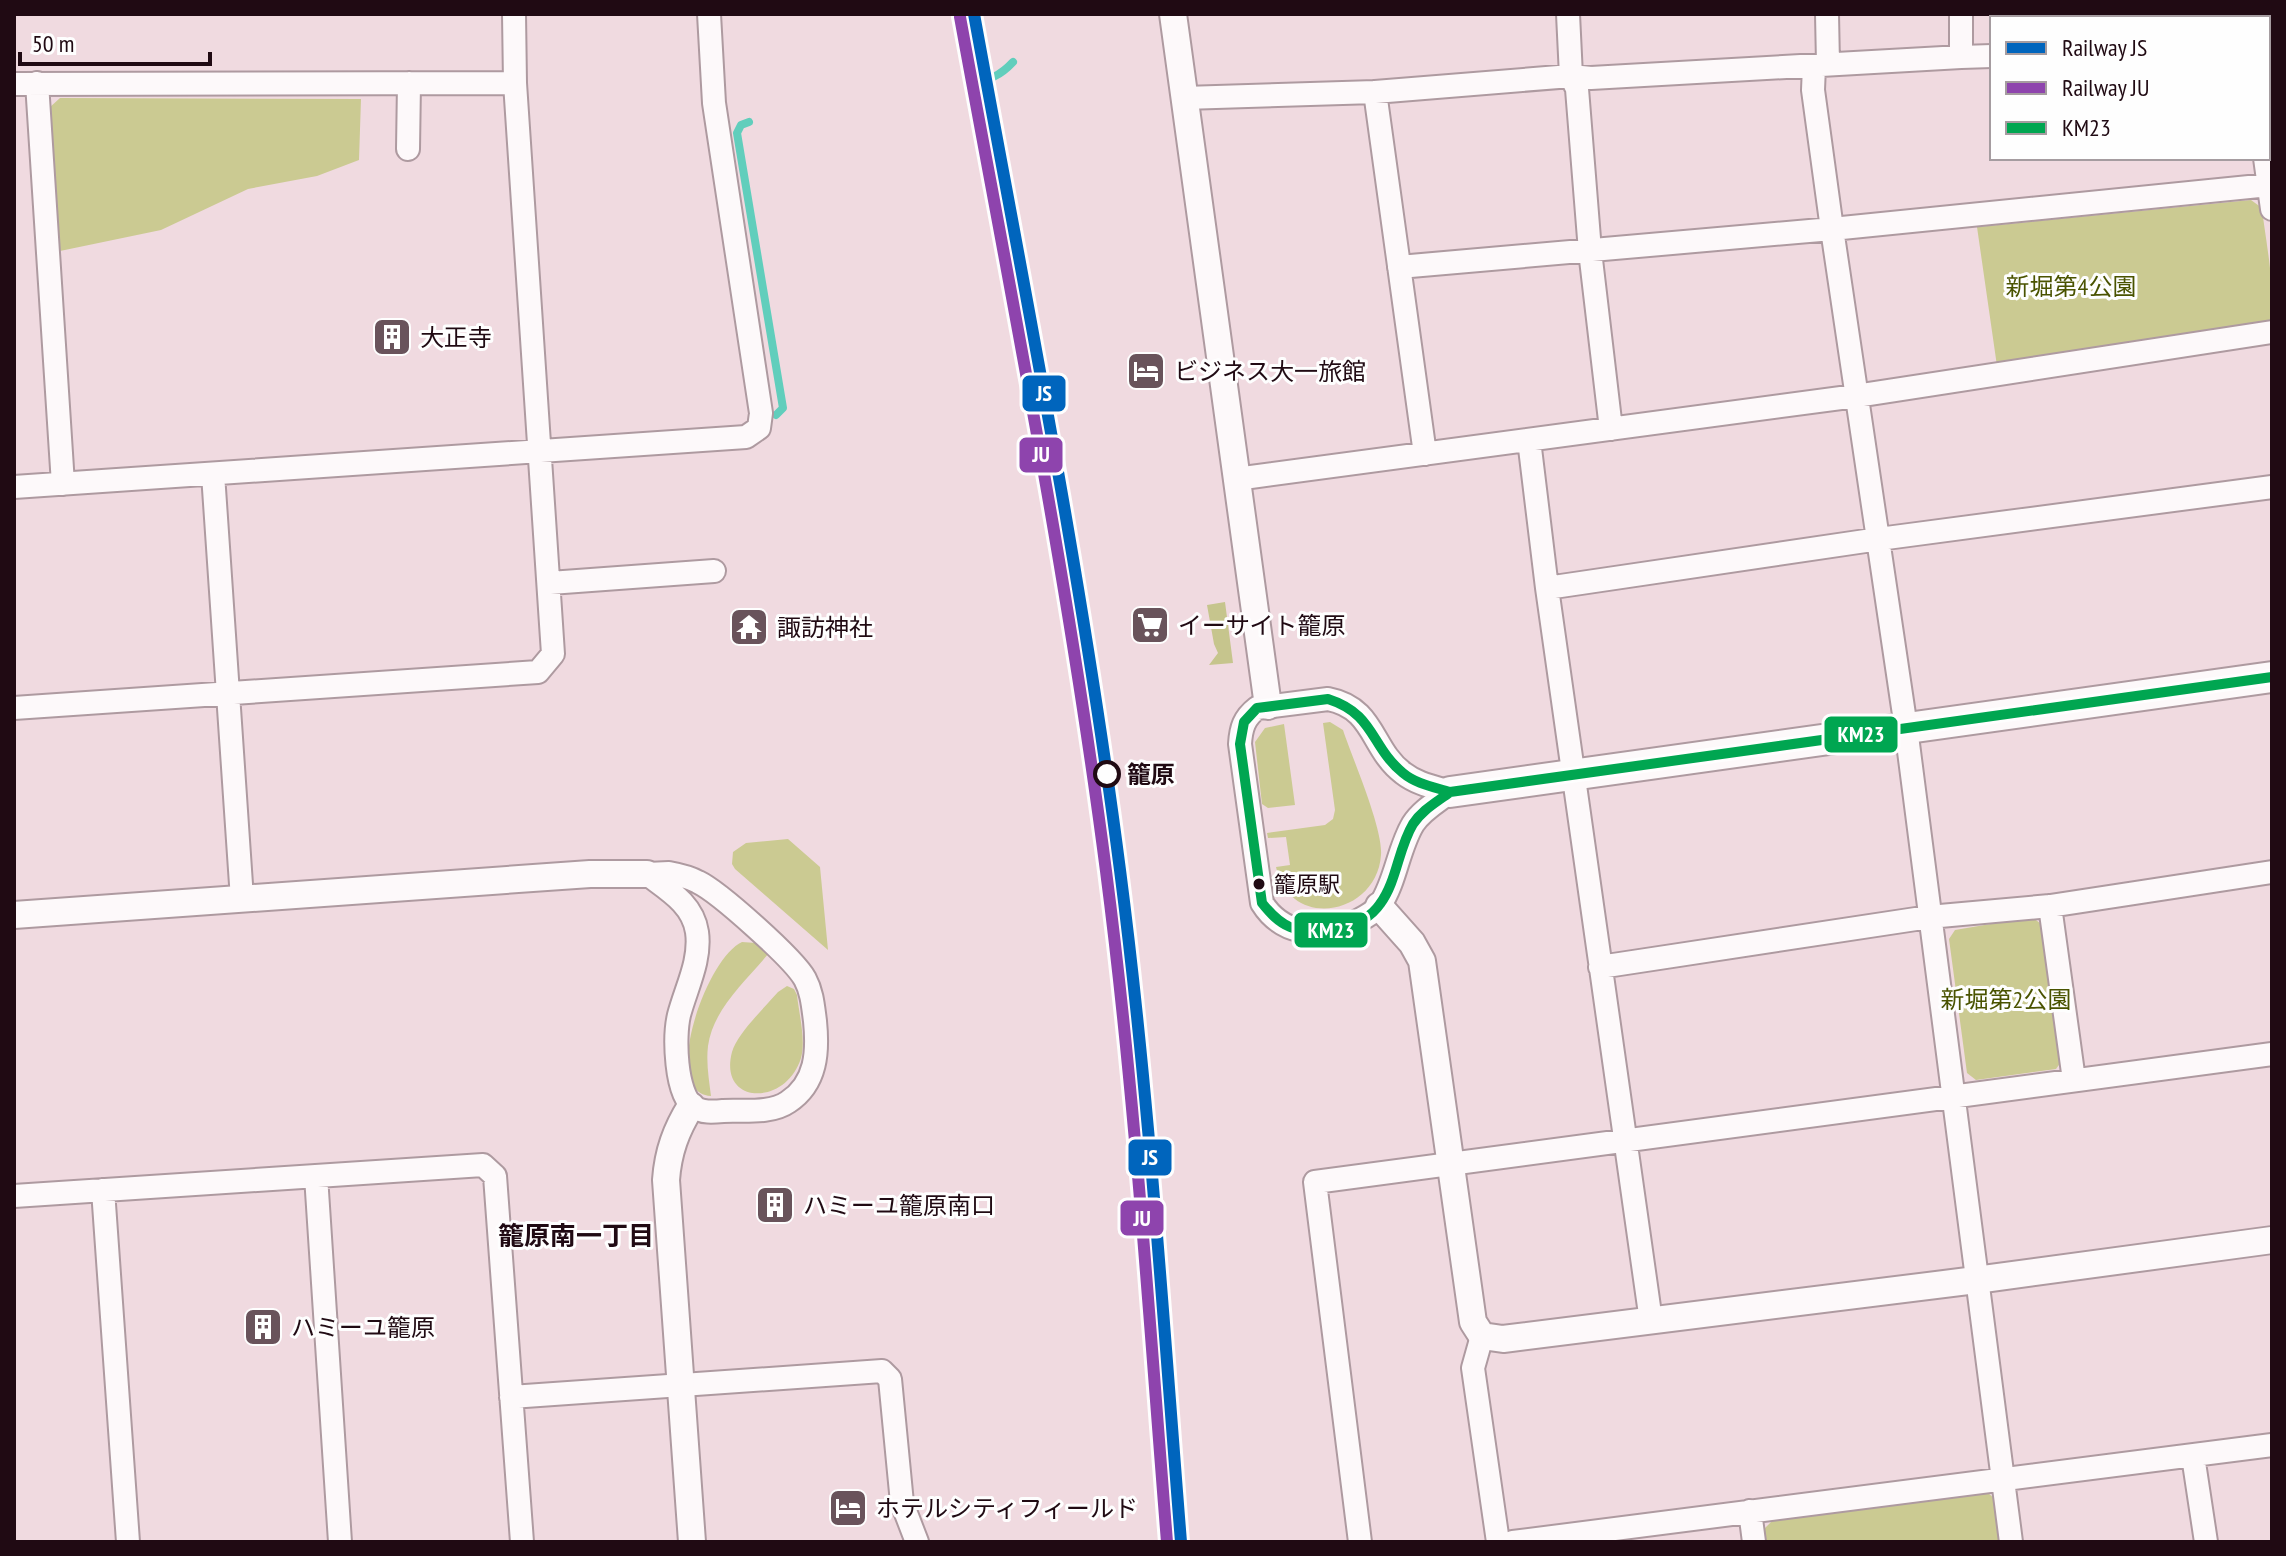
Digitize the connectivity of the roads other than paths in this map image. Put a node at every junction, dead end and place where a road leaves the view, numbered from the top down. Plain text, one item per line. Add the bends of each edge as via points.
1 (514, 14) edge
2 (709, 14) edge
3 (1173, 14) edge
4 (1568, 14) edge
5 (1827, 14) edge
6 (1961, 14) edge
7 (1990, 56) edge
8 (1961, 57) junction
9 (1821, 65) junction
10 (1571, 76) junction
11 (409, 83) junction
12 (515, 83) junction
13 (25, 84) edge
14 (1375, 92) junction
15 (1184, 98) junction
16 (408, 149) dead end
17 (2265, 160) edge
18 (2269, 185) junction
19 (2272, 209) edge
20 (1832, 229) junction
21 (1590, 251) junction
22 (1399, 267) junction
23 (2272, 332) edge
24 (1856, 396) junction
25 (1611, 429) junction
26 (1529, 440) junction
27 (541, 450) junction
28 (1425, 454) junction
29 (213, 474) junction
30 (1236, 479) junction
31 (63, 484) junction
32 (14, 487) edge
33 (2272, 487) edge
34 (1879, 539) junction
35 (714, 571) dead end
36 (550, 583) junction
37 (1547, 588) junction
38 (2272, 677) edge
39 (228, 694) junction
40 (1268, 706) junction
41 (14, 708) edge
42 (1906, 728) junction
43 (1573, 776) junction
44 (1450, 792) junction
45 (2272, 872) edge
46 (647, 874) junction
47 (242, 899) junction
48 (1379, 906) junction
49 (2050, 906) junction
50 (14, 915) edge
51 (1929, 917) junction
52 (1600, 967) junction
53 (2272, 1054) edge
54 (2074, 1080) junction
55 (1952, 1095) junction
56 (691, 1106) junction
57 (1624, 1138) junction
58 (1451, 1164) junction
59 (316, 1176) junction
60 (103, 1190) junction
61 (14, 1196) edge
62 (2272, 1240) edge
63 (1976, 1280) junction
64 (1651, 1321) junction
65 (1482, 1336) junction
66 (681, 1384) junction
67 (511, 1397) junction
68 (2272, 1445) edge
69 (2193, 1456) junction
70 (2003, 1480) junction
71 (1750, 1511) junction
72 (128, 1542) edge
73 (340, 1542) edge
74 (522, 1542) edge
75 (692, 1542) edge
76 (917, 1542) edge
77 (1360, 1542) edge
78 (1498, 1542) edge
79 (1513, 1542) edge
80 (1754, 1542) edge
81 (2011, 1542) edge
82 (2206, 1542) edge

1 - 12 street
2 - 27 street via 714,103 761,413 759,428 746,437
3 - 15 street
4 - 10 street
5 - 9 street
6 - 8 street
7 - 8 street
8 - 9 street
9 - 10 street
9 - 20 street via 1813,90
10 - 14 street
10 - 21 street via 1577,89
11 - 12 street
11 - 13 street
11 - 16 street
12 - 27 street
13 - 31 street
14 - 15 street
14 - 22 street
15 - 30 street
17 - 18 street
18 - 19 street
18 - 20 street
20 - 21 street
20 - 24 street
21 - 22 street
21 - 25 street
22 - 28 street
23 - 24 street
24 - 25 street
24 - 34 street
25 - 26 street
26 - 28 street
26 - 37 street
27 - 29 street
27 - 36 street
28 - 30 street
29 - 31 street
29 - 39 street
30 - 40 street
31 - 32 street
33 - 34 street
34 - 37 street
34 - 42 street
35 - 36 street
36 - 39 street via 553,654 538,672
37 - 43 street
38 - 42 main road
39 - 41 street
39 - 47 street
40 - 44 street via 1328,699 1351,707 1401,772
40 - 48 street via 1248,714 1240,744 1262,903 1278,921 1315,933 1356,922
42 - 43 main road
42 - 51 street
43 - 44 main road
43 - 52 street
44 - 48 street via 1413,824
45 - 49 street
46 - 47 street
46 - 56 street via 685,904 697,935 677,1030 680,1084
46 - 56 street via 684,875 702,883 794,963 812,997 816,1062 799,1093 772,1109 711,1112
47 - 50 street
48 - 58 street via 1422,961
49 - 51 street
49 - 54 street
51 - 52 street
51 - 55 street
52 - 57 street
53 - 54 street
54 - 55 street
55 - 57 street
55 - 63 street
56 - 66 street via 668,1155 666,1180
57 - 58 street
57 - 64 street
58 - 65 street via 1473,1322
58 - 77 street via 1315,1182
59 - 60 street
59 - 67 street via 483,1165 495,1176
59 - 73 street
60 - 61 street
60 - 72 street
62 - 63 street
63 - 64 street
63 - 70 street
64 - 65 street via 1503,1339
65 - 78 street via 1473,1368
66 - 67 street
66 - 75 street
66 - 76 street via 882,1371 890,1379 902,1503
67 - 74 street
68 - 69 street
69 - 70 street
69 - 82 street
70 - 71 street
70 - 81 street
71 - 79 street
71 - 80 street

